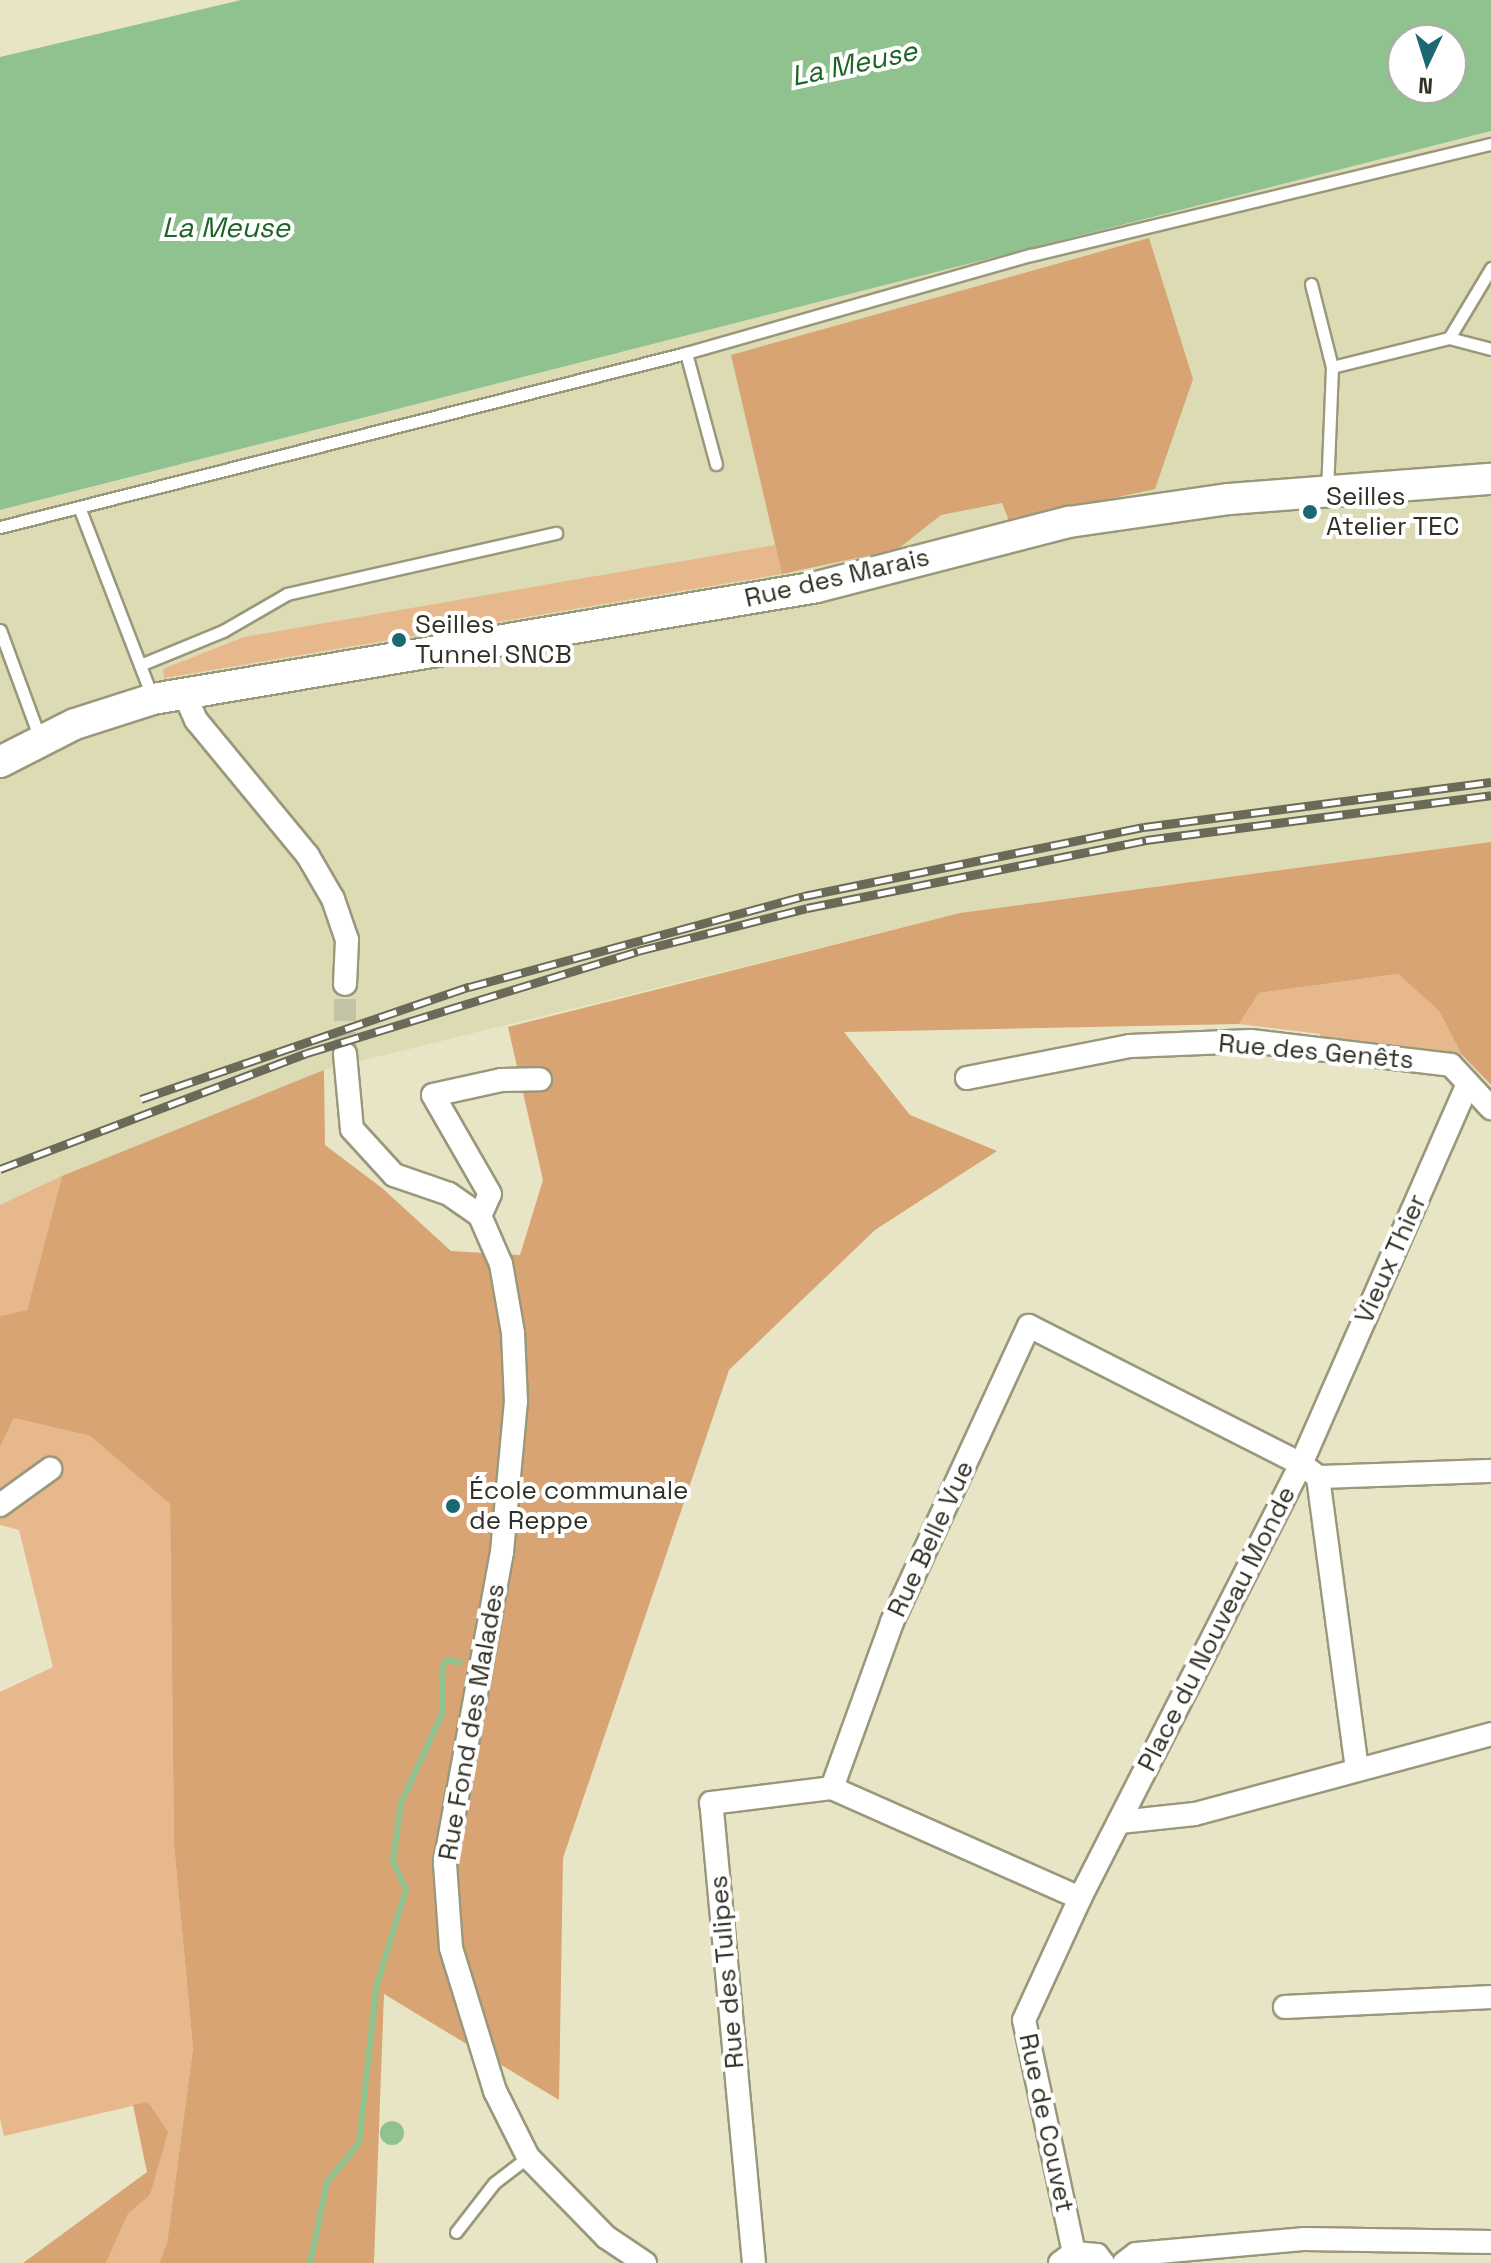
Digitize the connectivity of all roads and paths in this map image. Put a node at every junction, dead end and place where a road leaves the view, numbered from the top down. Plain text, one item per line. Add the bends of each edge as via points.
1 (1491, 144) edge
2 (1491, 268) edge
3 (1311, 284) dead end
4 (1449, 338) junction
5 (1491, 349) edge
6 (686, 353) junction
7 (1332, 367) junction
8 (716, 464) dead end
9 (1491, 479) edge
10 (1327, 491) junction
11 (79, 507) junction
12 (0, 527) edge
13 (556, 533) dead end
14 (0, 630) edge
15 (140, 665) junction
16 (184, 693) junction
17 (153, 699) junction
18 (41, 741) junction
19 (0, 762) edge
20 (345, 984) tunnel mouth
21 (345, 1054) tunnel mouth
22 (967, 1078) dead end
23 (540, 1079) dead end
24 (1467, 1085) junction
25 (1491, 1108) edge
26 (480, 1216) junction
27 (50, 1469) dead end
28 (1309, 1471) junction
29 (1491, 1471) edge
30 (0, 1505) edge
31 (1491, 1734) edge
32 (1357, 1768) junction
33 (832, 1788) junction
34 (1120, 1822) junction
35 (1080, 1898) junction
36 (1491, 1997) edge
37 (1285, 2007) dead end
38 (528, 2157) junction
39 (456, 2232) dead end
40 (1491, 2242) edge
41 (1067, 2258) edge
42 (645, 2263) edge
43 (754, 2263) edge
44 (1103, 2263) edge
45 (1124, 2263) edge

1 - 6 lane via 1031,255
2 - 4 lane
3 - 7 lane
4 - 5 lane
4 - 7 lane
6 - 8 lane
6 - 11 lane
7 - 10 lane
9 - 10 main road, Rue des Marais
10 - 16 main road, Rue des Marais via 1069,522 817,587
11 - 12 lane
11 - 15 lane
13 - 15 lane via 287,594 223,631
14 - 18 lane
15 - 17 lane
16 - 17 main road, Rue des Marais
16 - 20 street via 196,720 308,856 333,899 347,940
17 - 18 main road, Rue des Marais
18 - 19 main road, Rue des Marais
21 - 26 street via 352,1129 394,1175 449,1194
22 - 24 street, Rue des Genêts via 1130,1046 1251,1041 1451,1065
23 - 26 street, Rue Fond des Malades via 501,1080 433,1095 490,1194
24 - 25 street
24 - 28 street, Vieux Thier
26 - 38 street, Rue Fond des Malades via 501,1264 513,1333 516,1401 502,1552 445,1864 451,1948 495,2091
27 - 30 street
28 - 29 street
28 - 32 street, Place du Nouveau Monde
28 - 33 street, Rue Belle Vue via 1029,1326 892,1622
28 - 34 street, Place du Nouveau Monde
31 - 32 street
32 - 34 street via 1195,1814
33 - 35 street
33 - 43 street, Rue des Tulipes via 711,1803
34 - 35 street, Rue de Couvet
35 - 41 street, Rue de Couvet via 1024,2020
36 - 37 street
38 - 39 lane via 494,2183
38 - 42 street, Rue Fond des Malades via 606,2237
40 - 45 street via 1305,2239 1136,2254
41 - 44 street via 1097,2255

